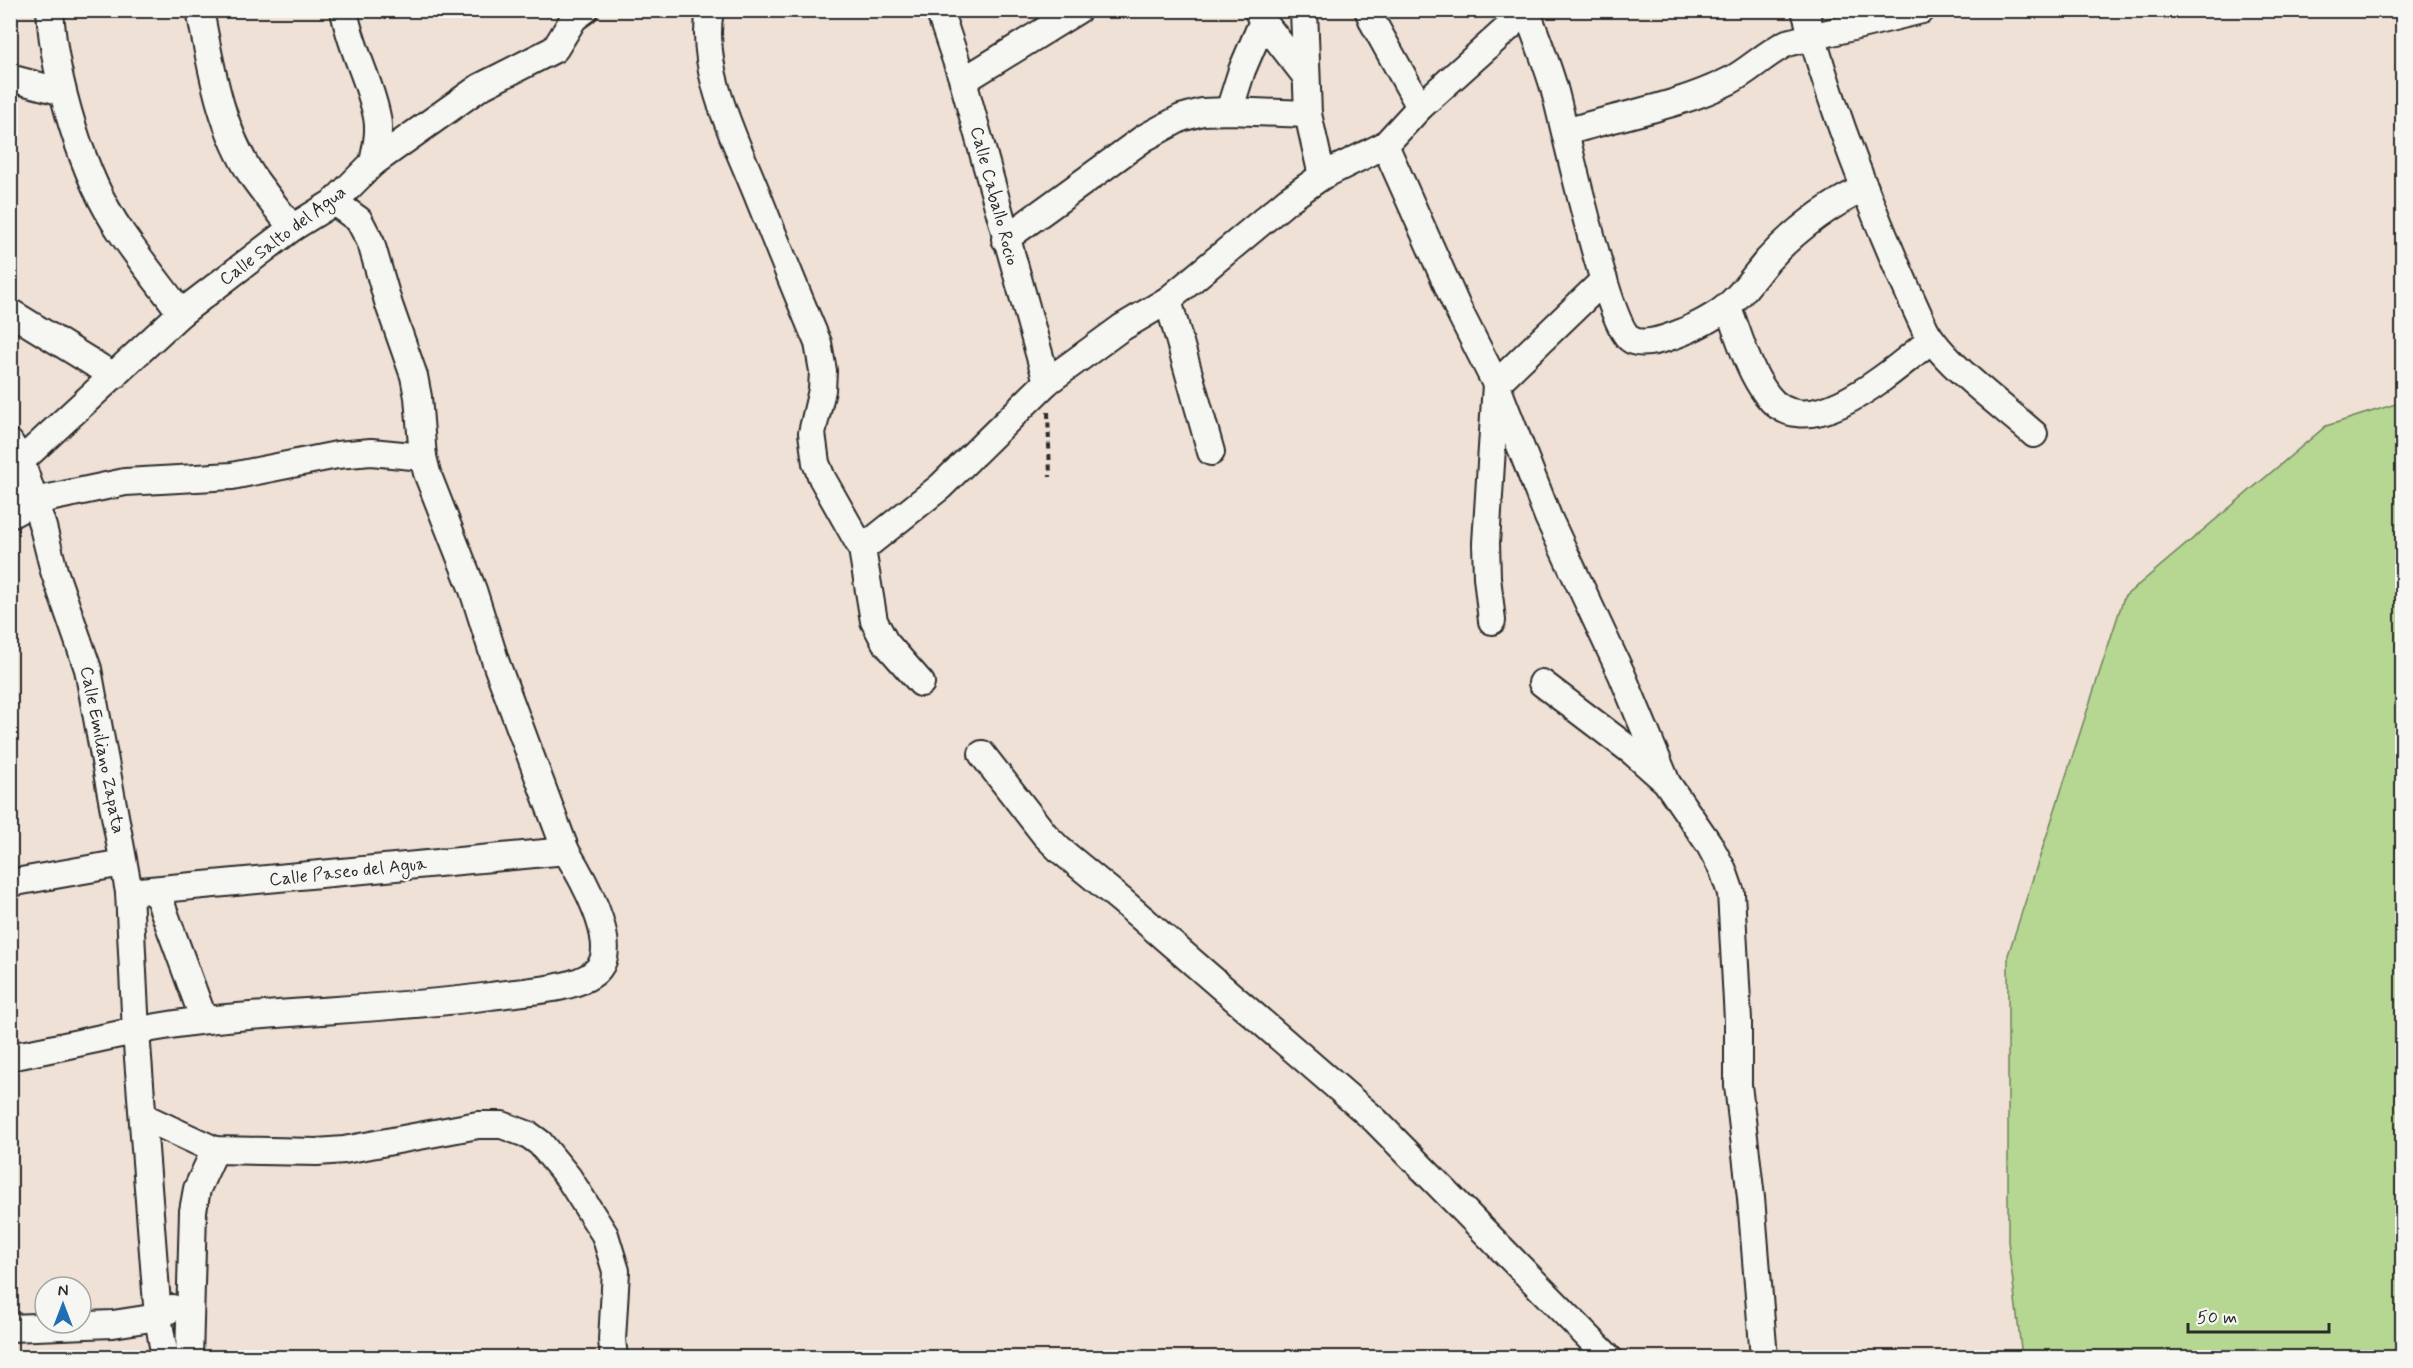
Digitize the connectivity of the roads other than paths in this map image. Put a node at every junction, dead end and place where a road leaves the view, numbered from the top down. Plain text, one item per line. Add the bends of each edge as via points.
1 (50, 10) edge
2 (344, 10) edge
3 (585, 10) edge
4 (711, 10) edge
5 (939, 10) edge
6 (1078, 10) edge
7 (1304, 10) edge
8 (1368, 10) edge
9 (1520, 10) edge
10 (1526, 10) edge
11 (1805, 10) edge
12 (1922, 10) edge
13 (199, 11) edge
14 (1260, 16) edge
15 (1812, 36) junction
16 (1305, 75) junction
17 (10, 78) edge
18 (963, 81) junction
19 (63, 92) junction
20 (1420, 106) junction
21 (1228, 111) junction
22 (1308, 114) junction
23 (1566, 132) junction
24 (1385, 145) junction
25 (374, 163) junction
26 (1322, 176) junction
27 (1865, 188) junction
28 (334, 202) junction
29 (292, 228) junction
30 (1005, 238) junction
31 (1604, 280) junction
32 (1168, 300) junction
33 (1728, 307) junction
34 (10, 312) edge
35 (182, 313) junction
36 (1931, 340) junction
37 (114, 376) junction
38 (1047, 382) junction
39 (1496, 384) junction
40 (2034, 434) dead end
41 (16, 452) edge
42 (1211, 452) dead end
43 (423, 457) junction
44 (35, 501) junction
45 (10, 515) edge
46 (862, 549) junction
47 (1492, 621) dead end
48 (921, 682) dead end
49 (1542, 683) dead end
50 (982, 754) dead end
51 (1667, 783) junction
52 (566, 850) junction
53 (123, 863) junction
54 (10, 884) edge
55 (156, 890) junction
56 (129, 892) junction
57 (204, 1020) junction
58 (136, 1032) junction
59 (10, 1057) edge
60 (144, 1117) junction
61 (215, 1150) junction
62 (190, 1296) junction
63 (158, 1317) junction
64 (10, 1328) edge
65 (165, 1358) edge
66 (189, 1358) edge
67 (614, 1358) edge
68 (1609, 1358) edge
69 (1764, 1358) edge

1 - 19 street
2 - 25 street via 377,116
3 - 25 street, Calle Salto del Agua via 574,18 555,49 480,87
4 - 46 street via 707,27 712,70 822,360 822,390 812,433 816,463
5 - 18 street, Calle Caballo Rocio
6 - 18 street
7 - 16 street
8 - 20 street
9 - 20 street via 1509,27
10 - 23 street
11 - 15 street
12 - 15 street
13 - 29 street via 228,127 252,176
14 - 16 street
14 - 21 street
15 - 23 street via 1772,50 1732,80 1637,115
15 - 27 street
16 - 22 street
17 - 19 street
18 - 30 street, Calle Caballo Rocio
19 - 35 street via 85,160 119,231
20 - 24 street
21 - 22 street
21 - 30 street via 1202,112 1161,128
22 - 26 street
23 - 31 street
24 - 26 street
24 - 39 street
25 - 28 street, Calle Salto del Agua
26 - 32 street
27 - 33 street via 1836,202 1798,230
27 - 36 street
28 - 29 street, Calle Salto del Agua
28 - 43 street via 359,220 371,243 414,376
29 - 35 street, Calle Salto del Agua
30 - 38 street, Calle Caballo Rocio
31 - 33 street via 1625,333 1642,344 1696,325
31 - 39 street
32 - 38 street via 1121,328
32 - 42 street
33 - 36 street via 1759,384 1779,408 1791,414 1823,411 1843,402 1871,386
34 - 37 street
35 - 37 street, Calle Salto del Agua
36 - 40 street
37 - 41 street, Calle Salto del Agua
38 - 46 street via 940,487
39 - 47 street via 1486,543
39 - 51 street via 1548,517 1622,675
41 - 44 street, Calle Emiliano Zapata
43 - 44 street via 371,452 337,454 232,476 125,482
43 - 52 street
44 - 45 street
44 - 53 street, Calle Emiliano Zapata via 95,697
46 - 48 street via 874,621 885,642
49 - 51 street
50 - 68 street via 1059,849 1375,1120
51 - 69 street via 1709,844 1731,893 1738,1085
52 - 55 street, Calle Paseo del Agua
52 - 57 street via 583,878 604,942 601,966 575,984 481,997
53 - 54 street
53 - 56 street, Calle Emiliano Zapata
55 - 56 street, Calle Paseo del Agua
55 - 57 street
56 - 58 street, Calle Emiliano Zapata
57 - 58 street
58 - 59 street
58 - 60 street, Calle Emiliano Zapata
60 - 61 street
60 - 63 street, Calle Emiliano Zapata
61 - 62 street via 197,1189 193,1211
61 - 67 street via 344,1150 478,1125 502,1125 529,1135 568,1177 605,1235 616,1271
62 - 63 street
62 - 66 street
63 - 64 street via 113,1324
63 - 65 street, Calle Emiliano Zapata

